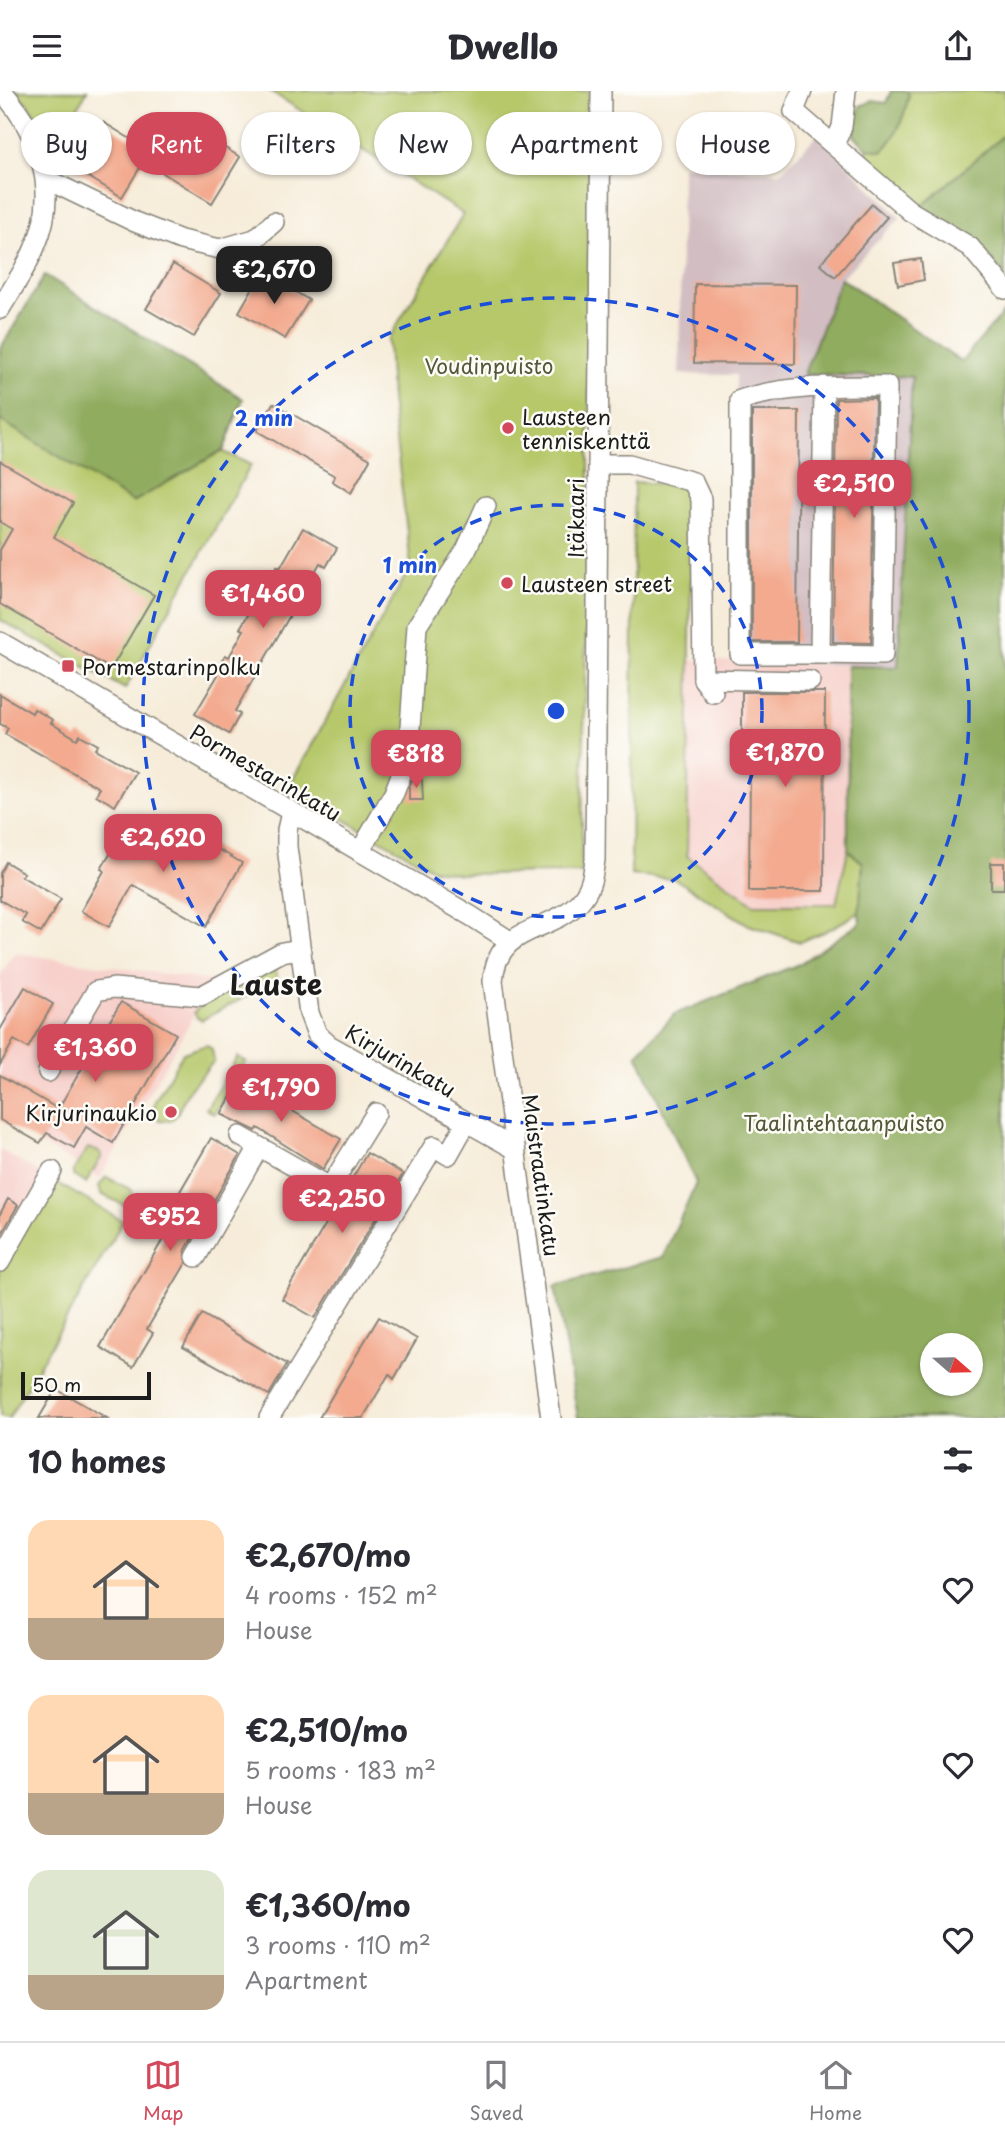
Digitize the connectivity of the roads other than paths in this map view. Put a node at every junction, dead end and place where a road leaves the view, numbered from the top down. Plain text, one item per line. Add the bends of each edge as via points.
1 (2, 91) edge
2 (601, 91) edge
3 (802, 91) edge
4 (846, 91) edge
5 (834, 145) junction
6 (46, 179) junction
7 (274, 222) dead end
8 (1005, 289) edge
9 (0, 309) edge
10 (824, 386) junction
11 (598, 464) junction
12 (486, 506) dead end
13 (0, 642) edge
14 (820, 654) junction
15 (810, 681) dead end
16 (291, 812) junction
17 (360, 852) junction
18 (510, 941) junction
19 (300, 949) junction
20 (48, 1072) dead end
21 (376, 1113) dead end
22 (466, 1123) junction
23 (240, 1136) dead end
24 (260, 1147) junction
25 (515, 1149) junction
26 (52, 1171) dead end
27 (196, 1257) dead end
28 (0, 1262) edge
29 (269, 1418) edge
30 (551, 1418) edge

1 - 6 street via 35,140
2 - 11 street, Itäkaari
3 - 5 street via 794,111
4 - 5 street via 842,127
5 - 8 street via 910,211 970,247
6 - 7 street via 135,222 220,249 255,239
6 - 9 street via 40,234
10 - 14 street
10 - 14 street via 887,386 883,655
10 - 14 street via 740,400 740,654
11 - 15 street via 629,464 693,482 701,499 708,686
11 - 18 street, Itäkaari via 595,860 591,883 566,914
12 - 17 street via 466,550 416,626 408,757 394,793
13 - 16 street, Pormestarinkatu
16 - 17 street, Pormestarinkatu
16 - 19 street, Kirjurinkatu via 287,848
17 - 18 street, Pormestarinkatu
18 - 25 street, Maistraatinkatu via 493,981
19 - 20 street via 282,953 201,996 114,988 96,991
19 - 22 street, Kirjurinkatu via 310,1022 317,1034
21 - 24 street via 330,1187
22 - 25 street, Kirjurinkatu
22 - 29 street via 448,1154 434,1146
23 - 24 street
24 - 27 street
25 - 30 street, Maistraatinkatu
26 - 28 street

